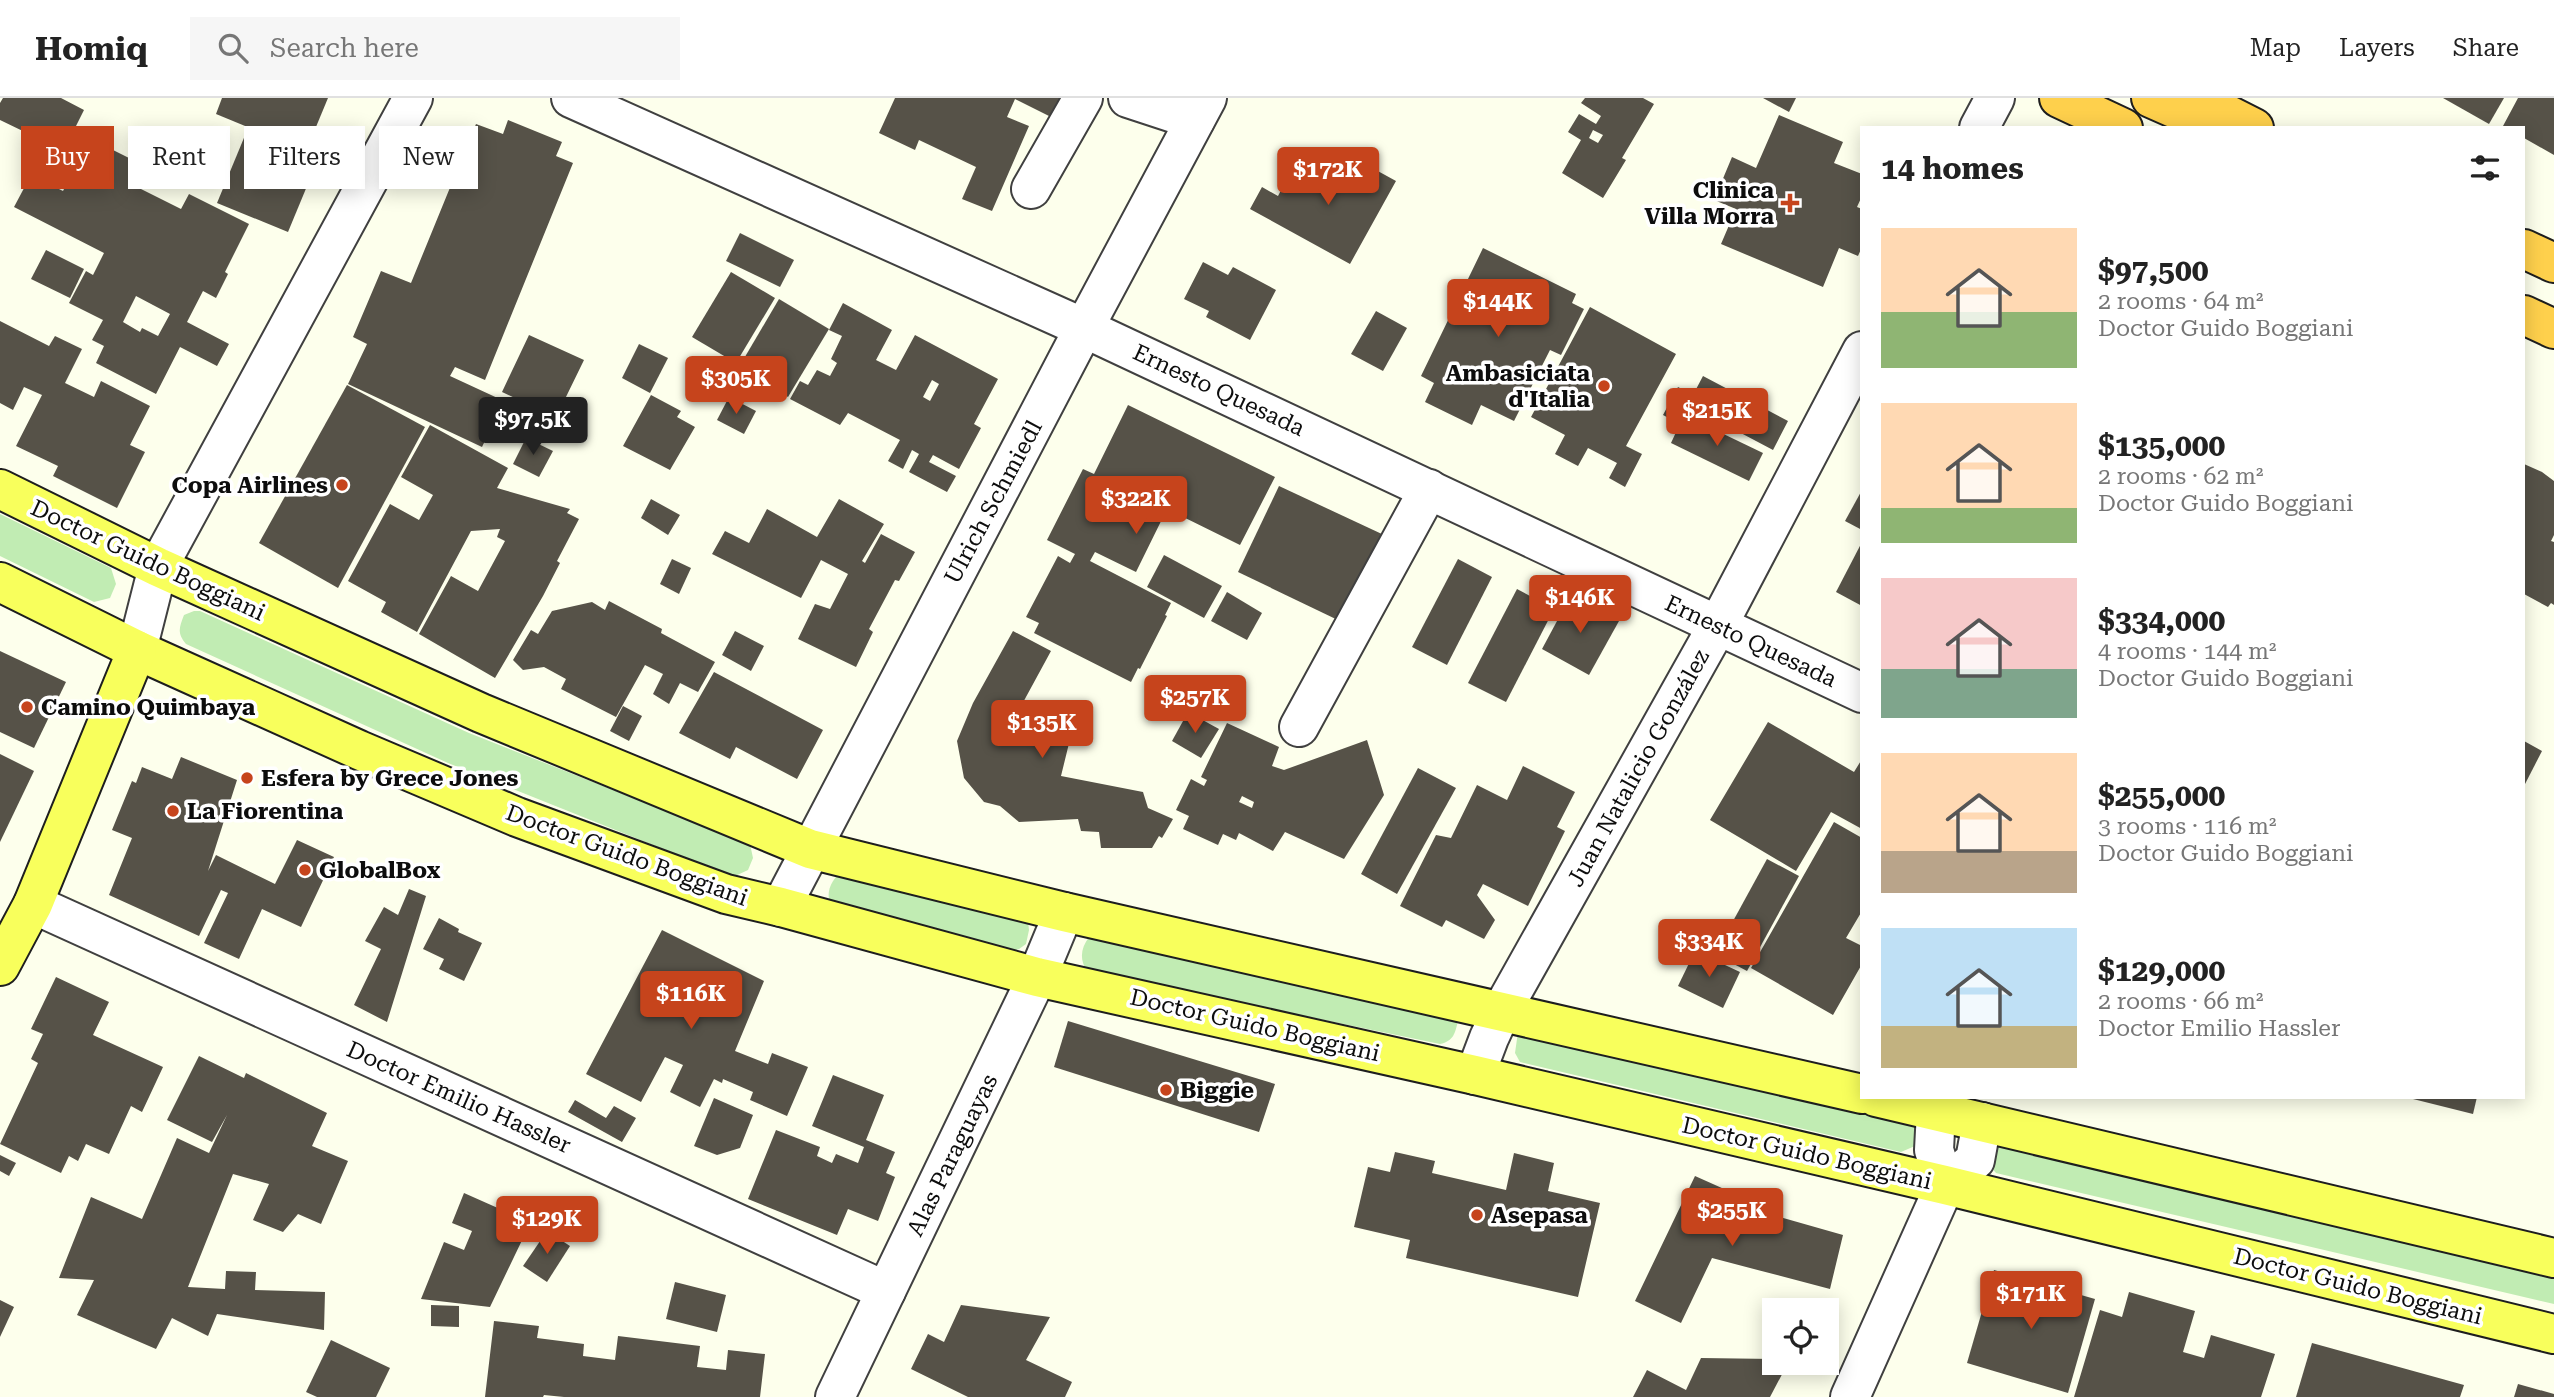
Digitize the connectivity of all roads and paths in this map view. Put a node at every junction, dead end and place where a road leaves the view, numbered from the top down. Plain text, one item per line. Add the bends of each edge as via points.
1 (413, 98) edge
2 (571, 98) edge
3 (1083, 98) edge
4 (1128, 98) edge
5 (1995, 98) edge
6 (2059, 98) edge
7 (2151, 98) edge
8 (2195, 98) edge
9 (1201, 109) edge
10 (1980, 126) edge
11 (2119, 126) edge
12 (2214, 126) edge
13 (2249, 126) edge
14 (1031, 189) dead end
15 (2525, 249) edge
16 (2554, 263) edge
17 (2525, 315) edge
18 (1084, 327) junction
19 (2554, 329) edge
20 (1860, 355) edge
21 (0, 489) edge
22 (1429, 489) junction
23 (158, 567) junction
24 (0, 582) edge
25 (1718, 625) junction
26 (138, 650) junction
27 (1860, 692) edge
28 (1299, 727) dead end
29 (810, 849) junction
30 (33, 904) junction
31 (781, 907) junction
32 (1064, 912) junction
33 (0, 966) edge
34 (1037, 977) junction
35 (1501, 1012) junction
36 (1475, 1075) junction
37 (1860, 1094) edge
38 (1885, 1099) edge
39 (1936, 1111) junction
40 (1982, 1122) junction
41 (1945, 1185) junction
42 (2554, 1258) edge
43 (886, 1291) junction
44 (2554, 1334) edge
45 (835, 1397) edge
46 (1850, 1397) edge

1 - 23 street
2 - 18 street, Ernesto Quesada
3 - 14 street
4 - 9 street
5 - 10 street
6 - 11 highway
7 - 12 highway
8 - 13 highway
9 - 18 street, Ulrich Schmiedl
15 - 16 highway
17 - 19 highway
18 - 22 street, Ernesto Quesada
18 - 29 street, Ulrich Schmiedl
20 - 25 street, Juan Natalicio González
21 - 23 main road, Doctor Guido Boggiani
22 - 25 street, Ernesto Quesada
22 - 28 street
23 - 26 street
23 - 29 main road, Doctor Guido Boggiani via 481,713
24 - 26 main road, Doctor Guido Boggiani
25 - 27 street, Ernesto Quesada
25 - 35 street, Juan Natalicio González
26 - 30 main road
26 - 31 main road, Doctor Guido Boggiani via 517,817 726,894
29 - 31 street, Ulrich Schmiedl
29 - 32 main road, Doctor Guido Boggiani
30 - 33 main road
30 - 43 street, Doctor Emilio Hassler
31 - 34 main road, Doctor Guido Boggiani
32 - 34 street, Alas Paraguayas
32 - 35 main road, Doctor Guido Boggiani
34 - 36 main road, Doctor Guido Boggiani
34 - 43 street, Alas Paraguayas
35 - 36 street, Juan Natalicio González
35 - 37 main road, Doctor Guido Boggiani
36 - 41 main road, Doctor Guido Boggiani
38 - 39 main road
39 - 40 main road
39 - 41 street via 1934,1150
40 - 41 street via 1975,1160
40 - 42 main road
41 - 44 main road, Doctor Guido Boggiani
41 - 46 street
43 - 45 street, Alas Paraguayas

